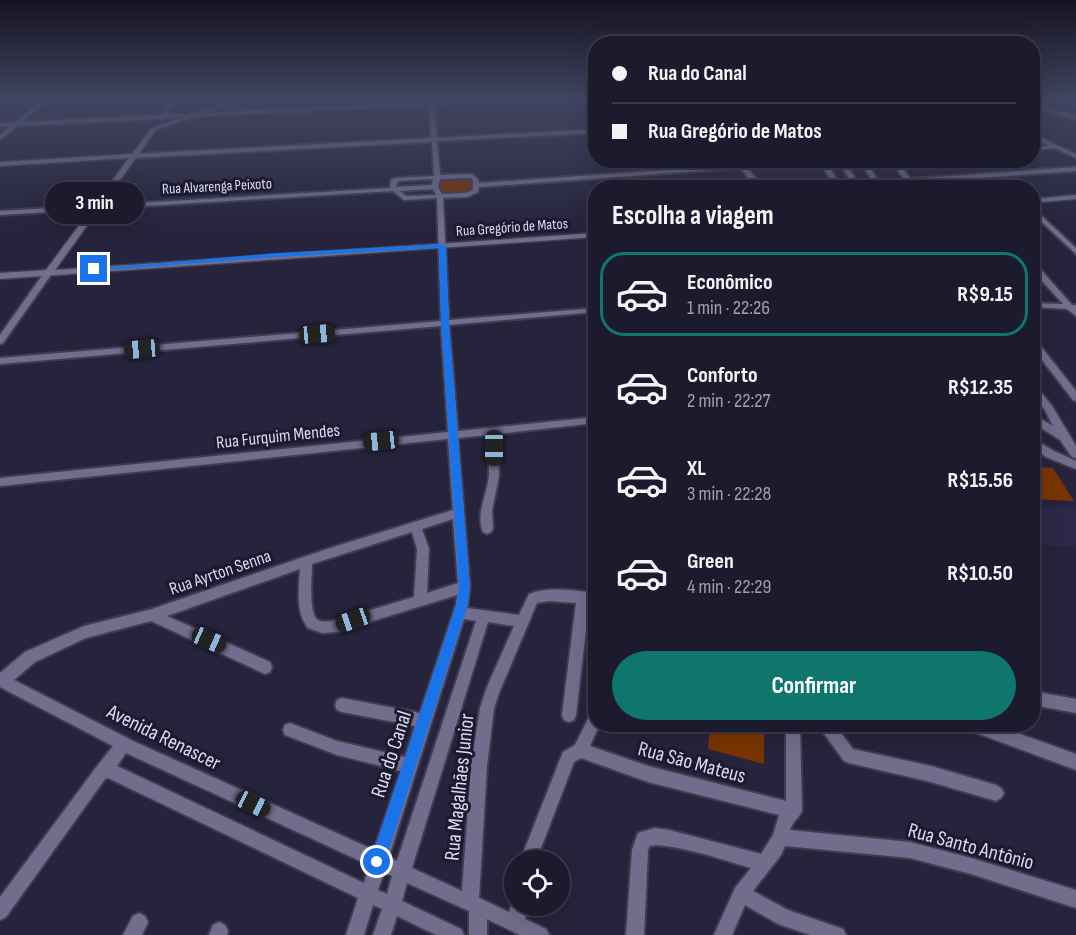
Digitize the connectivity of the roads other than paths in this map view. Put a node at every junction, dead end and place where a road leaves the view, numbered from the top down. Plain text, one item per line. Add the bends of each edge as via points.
1 (144, 143) edge
2 (384, 143) edge
3 (433, 143) edge
4 (1046, 143) edge
5 (1056, 147) junction
6 (1040, 148) edge
7 (134, 156) junction
8 (1076, 156) edge
9 (0, 164) edge
10 (680, 168) edge
11 (744, 168) edge
12 (1076, 169) edge
13 (437, 177) junction
14 (754, 180) edge
15 (955, 180) edge
16 (477, 185) junction
17 (435, 187) junction
18 (395, 190) junction
19 (440, 196) junction
20 (1076, 198) edge
21 (1040, 200) edge
22 (98, 206) junction
23 (0, 213) edge
24 (1040, 217) edge
25 (588, 236) edge
26 (442, 246) junction
27 (1076, 252) edge
28 (49, 272) junction
29 (1040, 273) edge
30 (0, 276) edge
31 (1040, 305) edge
32 (1073, 307) edge
33 (588, 311) edge
34 (1076, 314) edge
35 (445, 323) junction
36 (0, 341) edge
37 (1040, 351) edge
38 (0, 361) edge
39 (1040, 397) edge
40 (1076, 398) edge
41 (588, 421) edge
42 (1040, 422) edge
43 (492, 430) junction
44 (452, 434) junction
45 (1064, 438) junction
46 (1040, 447) edge
47 (1076, 454) edge
48 (1076, 465) edge
49 (0, 482) edge
50 (459, 513) junction
51 (416, 527) junction
52 (487, 529) dead end
53 (306, 562) junction
54 (464, 587) junction
55 (588, 598) edge
56 (420, 599) junction
57 (588, 609) edge
58 (460, 613) junction
59 (152, 615) junction
60 (484, 615) junction
61 (524, 616) junction
62 (265, 667) dead end
63 (1, 681) edge
64 (1040, 699) edge
65 (342, 705) dead end
66 (1076, 706) edge
67 (569, 715) dead end
68 (424, 721) junction
69 (290, 730) dead end
70 (589, 732) edge
71 (793, 732) edge
72 (830, 732) edge
73 (993, 732) edge
74 (124, 744) junction
75 (580, 750) junction
76 (1076, 762) edge
77 (409, 765) junction
78 (104, 771) junction
79 (996, 793) dead end
80 (794, 811) junction
81 (781, 837) junction
82 (532, 850) edge
83 (377, 862) junction
84 (765, 863) junction
85 (402, 872) junction
86 (367, 894) junction
87 (741, 894) junction
88 (1076, 899) edge
89 (391, 905) junction
90 (474, 905) junction
91 (0, 911) edge
92 (517, 916) edge
93 (515, 924) junction
94 (449, 934) edge
95 (355, 935) edge
96 (382, 935) edge
97 (478, 935) edge
98 (540, 935) edge
99 (635, 935) edge
100 (723, 935) edge
101 (837, 935) edge

1 - 7 street
2 - 7 street
3 - 13 street
4 - 5 street
5 - 6 street
5 - 8 street
7 - 9 street
7 - 22 street
10 - 16 street
11 - 14 street
12 - 15 street
13 - 16 street via 472,176
13 - 17 street
13 - 18 street via 397,179
16 - 19 street via 473,194
17 - 18 street, Rua Alvarenga Peixoto
17 - 19 street
18 - 19 street via 404,198
18 - 22 street, Rua Alvarenga Peixoto
19 - 26 street, Rua do Canal
20 - 21 street
22 - 23 street, Rua Alvarenga Peixoto
22 - 28 street
24 - 27 street
25 - 26 street, Rua Gregório de Matos
26 - 28 street, Rua Gregório de Matos
26 - 35 street, Rua do Canal
28 - 30 street, Rua Gregório de Matos
28 - 36 street
29 - 32 street
31 - 32 street
32 - 34 street
33 - 35 street
35 - 38 street
35 - 44 street, Rua do Canal
37 - 40 street
39 - 45 street
41 - 43 street, Rua Furquim Mendes
42 - 45 street
43 - 44 street, Rua Furquim Mendes
43 - 52 street via 494,476 486,511
44 - 49 street, Rua Furquim Mendes
44 - 50 street, Rua do Canal
45 - 47 street
46 - 48 street
50 - 51 street, Rua Ayrton Senna
50 - 54 street, Rua do Canal
51 - 53 street, Rua Ayrton Senna
51 - 56 street via 423,549
53 - 56 street via 305,606 309,620 321,628
53 - 59 street, Rua Ayrton Senna
54 - 56 street
54 - 58 street, Rua do Canal
55 - 61 street via 540,595 533,598
57 - 67 street
58 - 60 street
58 - 68 street, Rua do Canal
59 - 62 street
59 - 63 street, Rua Ayrton Senna via 65,639 30,657
60 - 61 street
60 - 85 street
61 - 90 street, Rua Magalhães Junior via 488,708 479,765
63 - 74 street, Avenida Renascer
64 - 66 street
65 - 68 street
68 - 77 street, Rua do Canal
69 - 77 street via 338,748
70 - 75 street
71 - 80 street
72 - 79 street via 854,758 879,761
73 - 76 street
74 - 78 street
74 - 83 street, Avenida Renascer
75 - 80 street, Rua São Mateus via 648,774
75 - 82 street via 568,757
77 - 83 street, Rua do Canal
78 - 86 street via 110,770
78 - 91 street
80 - 81 street via 784,821
81 - 84 street
81 - 88 street, Rua Santo Antônio via 910,850
83 - 85 street, Avenida Renascer
83 - 86 street, Rua do Canal
84 - 87 street
84 - 99 street via 669,838 644,839
85 - 89 street
85 - 90 street, Avenida Renascer
86 - 89 street
86 - 95 street, Rua do Canal
87 - 100 street
87 - 101 street via 784,918
89 - 94 street
89 - 96 street
90 - 93 street, Avenida Renascer
90 - 97 street, Rua Magalhães Junior
92 - 93 street
93 - 98 street, Avenida Renascer

